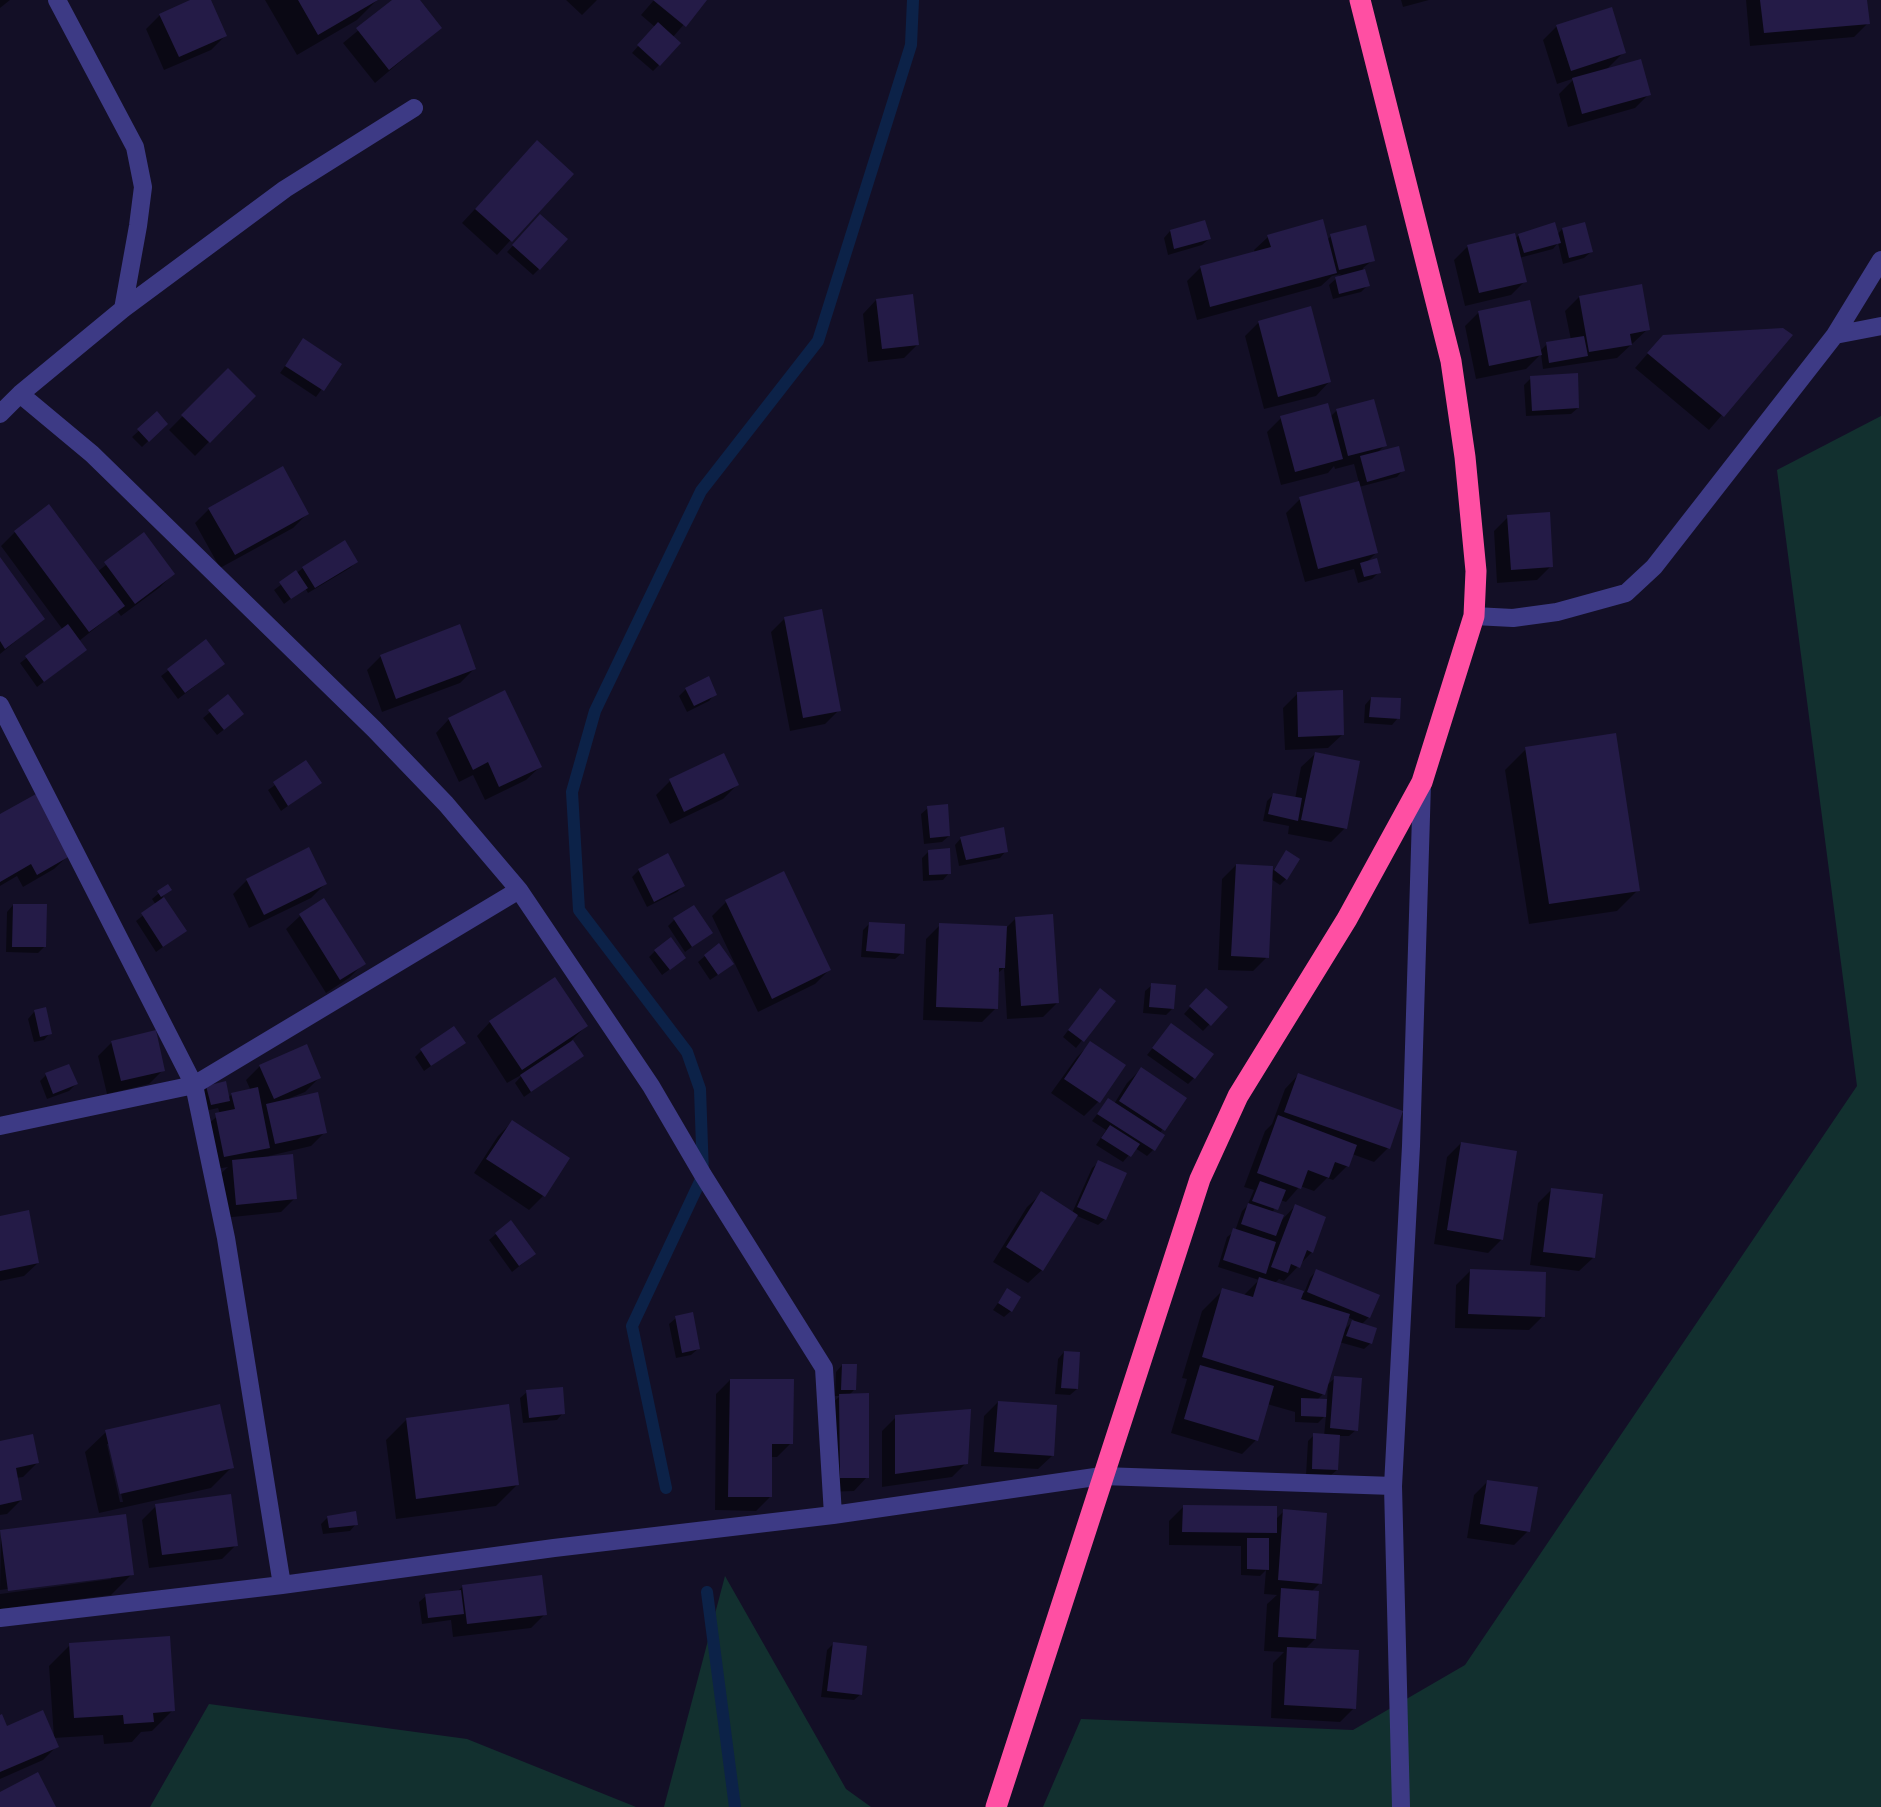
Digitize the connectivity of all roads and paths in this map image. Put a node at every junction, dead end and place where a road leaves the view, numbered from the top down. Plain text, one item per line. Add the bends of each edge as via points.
1 (57, 0) edge
2 (1360, 0) edge
3 (414, 108) dead end
4 (1881, 260) edge
5 (123, 309) junction
6 (1881, 326) edge
7 (1835, 335) junction
8 (20, 394) junction
9 (0, 414) edge
10 (1474, 616) junction
11 (0, 705) edge
12 (1422, 782) junction
13 (519, 890) junction
14 (194, 1085) junction
15 (0, 1126) edge
16 (1102, 1476) junction
17 (1392, 1486) junction
18 (833, 1515) junction
19 (282, 1585) junction
20 (0, 1618) edge
21 (996, 1807) edge
22 (1401, 1807) edge

1 - 5 street via 135,147 143,187
2 - 10 highway via 1451,361 1476,571
3 - 5 street via 285,189
4 - 7 street
5 - 8 street
6 - 7 street
7 - 10 street via 1654,567 1626,593 1557,612 1513,618
8 - 9 street
8 - 13 street via 92,454 374,729
10 - 12 highway
11 - 14 street
12 - 16 highway via 1347,919 1238,1096 1200,1179
12 - 17 street via 1411,1146
13 - 14 street
13 - 18 street via 651,1086 824,1368
14 - 15 street
14 - 19 street via 226,1238
16 - 17 street
16 - 18 street
16 - 21 highway
17 - 22 street
18 - 19 street
19 - 20 street

